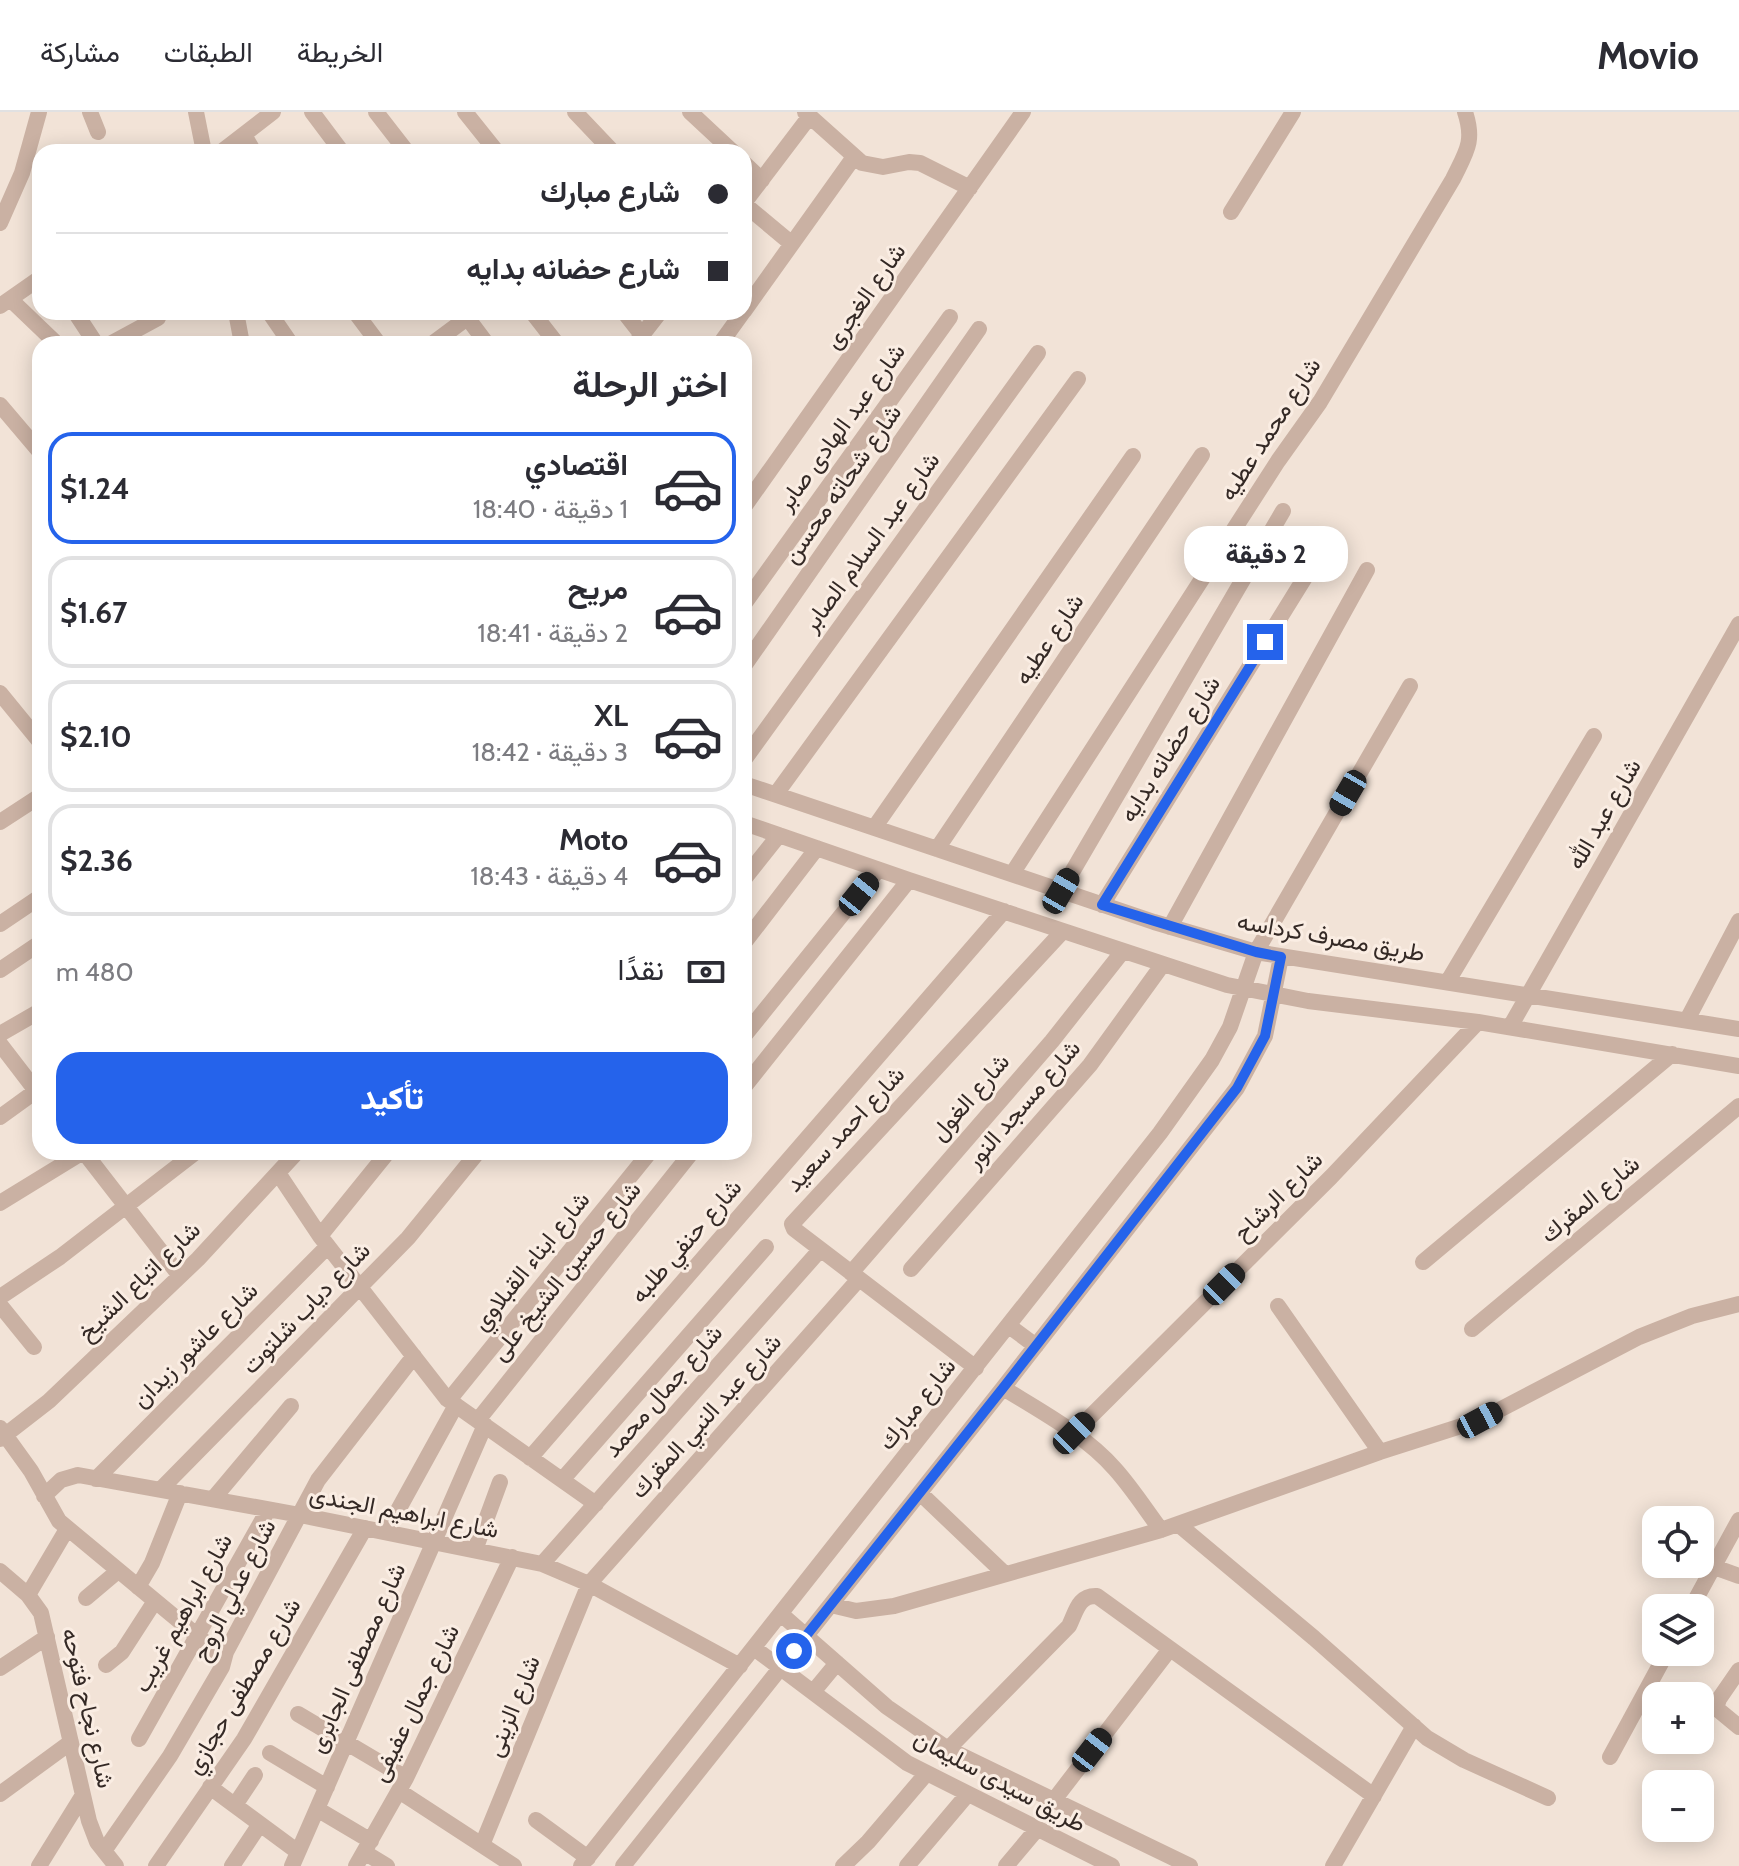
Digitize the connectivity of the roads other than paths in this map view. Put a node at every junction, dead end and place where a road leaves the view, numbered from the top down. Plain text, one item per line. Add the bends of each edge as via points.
1 (39, 112) edge
2 (90, 112) edge
3 (196, 112) edge
4 (273, 112) edge
5 (312, 112) edge
6 (376, 112) edge
7 (465, 112) edge
8 (575, 112) edge
9 (690, 112) edge
10 (1023, 112) edge
11 (1293, 112) edge
12 (808, 114) edge
13 (1467, 118) edge
14 (98, 132) dead end
15 (244, 135) junction
16 (202, 144) edge
17 (232, 144) edge
18 (249, 144) edge
19 (331, 144) edge
20 (401, 144) edge
21 (491, 144) edge
22 (605, 144) edge
23 (724, 144) edge
24 (854, 157) junction
25 (752, 171) edge
26 (762, 180) junction
27 (970, 188) junction
28 (752, 193) edge
29 (752, 211) edge
30 (1231, 212) dead end
31 (0, 223) edge
32 (792, 244) junction
33 (32, 283) edge
34 (752, 300) edge
35 (5, 302) edge
36 (950, 317) dead end
37 (154, 320) edge
38 (459, 320) edge
39 (469, 320) edge
40 (538, 320) edge
41 (653, 320) edge
42 (979, 329) dead end
43 (47, 336) edge
44 (125, 336) edge
45 (441, 336) edge
46 (481, 336) edge
47 (551, 336) edge
48 (640, 336) edge
49 (1038, 353) dead end
50 (1078, 379) dead end
51 (0, 405) edge
52 (32, 443) edge
53 (1202, 455) dead end
54 (1133, 456) dead end
55 (752, 496) edge
56 (1283, 511) dead end
57 (1330, 537) dead end
58 (1367, 570) dead end
59 (752, 593) edge
60 (1739, 624) edge
61 (752, 655) edge
62 (1410, 686) dead end
63 (0, 693) edge
64 (32, 732) edge
65 (1594, 736) dead end
66 (752, 749) edge
67 (752, 786) edge
68 (776, 794) junction
69 (32, 801) edge
70 (0, 822) edge
71 (752, 826) edge
72 (874, 828) junction
73 (779, 835) junction
74 (817, 848) junction
75 (937, 849) junction
76 (752, 869) edge
77 (878, 870) junction
78 (1012, 874) junction
79 (909, 880) junction
80 (1061, 891) junction
81 (32, 902) edge
82 (1102, 905) junction
83 (1004, 911) junction
84 (1739, 921) edge
85 (0, 924) edge
86 (1170, 927) junction
87 (1063, 931) junction
88 (752, 933) edge
89 (32, 948) edge
90 (1123, 951) junction
91 (1256, 952) junction
92 (1281, 957) junction
93 (1163, 964) junction
94 (0, 970) edge
95 (1448, 981) junction
96 (1244, 989) junction
97 (1275, 995) junction
98 (1529, 995) junction
99 (32, 1016) edge
100 (1687, 1020) junction
101 (1478, 1022) junction
102 (752, 1026) edge
103 (1510, 1027) junction
104 (1739, 1029) edge
105 (0, 1034) edge
106 (0, 1044) edge
107 (1672, 1054) junction
108 (1739, 1066) edge
109 (752, 1077) edge
110 (32, 1084) edge
111 (32, 1097) edge
112 (1739, 1106) edge
113 (0, 1117) edge
114 (70, 1160) edge
115 (89, 1160) edge
116 (186, 1160) edge
117 (290, 1160) edge
118 (382, 1160) edge
119 (471, 1160) edge
120 (644, 1160) edge
121 (686, 1160) edge
122 (278, 1173) junction
123 (0, 1203) edge
124 (126, 1206) junction
125 (324, 1241) junction
126 (766, 1247) dead end
127 (820, 1250) junction
128 (1423, 1262) dead end
129 (911, 1269) dead end
130 (180, 1276) junction
131 (855, 1276) junction
132 (360, 1287) junction
133 (0, 1297) edge
134 (1739, 1304) edge
135 (0, 1305) edge
136 (1278, 1306) dead end
137 (1009, 1326) junction
138 (1472, 1329) dead end
139 (1036, 1346) junction
140 (34, 1347) dead end
141 (414, 1356) junction
142 (976, 1368) junction
143 (1003, 1388) junction
144 (453, 1403) junction
145 (291, 1406) dead end
146 (481, 1423) junction
147 (1074, 1433) junction
148 (2, 1434) edge
149 (1380, 1452) junction
150 (530, 1458) junction
151 (96, 1479) junction
152 (562, 1480) junction
153 (500, 1482) dead end
154 (161, 1489) junction
155 (180, 1493) junction
156 (920, 1493) junction
157 (44, 1496) junction
158 (213, 1499) junction
159 (596, 1504) junction
160 (268, 1510) junction
161 (300, 1515) junction
162 (1739, 1520) edge
163 (1178, 1524) junction
164 (365, 1528) junction
165 (67, 1529) junction
166 (1161, 1530) junction
167 (386, 1532) junction
168 (434, 1541) junction
169 (475, 1550) junction
170 (512, 1557) junction
171 (542, 1564) junction
172 (1714, 1567) joint
173 (0, 1571) edge
174 (118, 1571) junction
175 (1005, 1574) junction
176 (1739, 1576) edge
177 (589, 1584) junction
178 (138, 1587) junction
179 (28, 1595) junction
180 (86, 1598) dead end
181 (155, 1601) junction
182 (831, 1605) junction
183 (781, 1614) junction
184 (806, 1635) junction
185 (198, 1636) junction
186 (47, 1637) junction
187 (754, 1648) junction
188 (1170, 1649) junction
189 (224, 1658) junction
190 (837, 1663) junction
191 (106, 1665) dead end
192 (740, 1666) junction
193 (1659, 1666) edge
194 (0, 1668) edge
195 (781, 1668) junction
196 (1739, 1670) edge
197 (813, 1692) junction
198 (298, 1714) dead end
199 (1414, 1726) junction
200 (1739, 1727) edge
201 (139, 1739) dead end
202 (71, 1742) junction
203 (346, 1742) junction
204 (948, 1749) junction
205 (270, 1753) dead end
206 (1610, 1757) dead end
207 (926, 1774) junction
208 (255, 1775) dead end
209 (403, 1784) junction
210 (210, 1787) junction
211 (327, 1787) junction
212 (0, 1794) edge
213 (83, 1795) junction
214 (967, 1795) junction
215 (1374, 1796) junction
216 (1548, 1798) dead end
217 (1054, 1800) junction
218 (235, 1805) junction
219 (317, 1809) junction
220 (536, 1820) dead end
221 (260, 1824) junction
222 (1037, 1829) junction
223 (482, 1845) junction
224 (104, 1851) junction
225 (364, 1853) edge
226 (295, 1859) edge
227 (584, 1862) edge
228 (1102, 1864) edge
229 (39, 1866) edge
230 (116, 1866) edge
231 (156, 1866) edge
232 (232, 1866) edge
233 (387, 1866) edge
234 (514, 1866) edge
235 (623, 1866) edge
236 (843, 1866) edge
237 (907, 1866) edge
238 (1006, 1866) edge
239 (1190, 1866) edge
240 (1333, 1866) edge

1 - 31 street via 22,173
2 - 14 street
3 - 16 street
4 - 15 street
5 - 19 street
6 - 20 street
7 - 21 street
8 - 22 street
9 - 23 street
10 - 27 street, شارع الغجرى
11 - 30 street
12 - 24 street
12 - 26 street
13 - 78 street, شارع محمد عطيه via 1470,143 1453,179 1320,402
15 - 17 street
15 - 18 street
24 - 27 street via 874,166 920,163
24 - 32 street
25 - 26 street
26 - 28 street
27 - 55 street, شارع الغجرى
29 - 32 street
32 - 34 street
33 - 35 street
35 - 43 street
36 - 59 street, شارع عبد الهادى صابر
37 - 44 street
38 - 45 street
39 - 46 street
40 - 47 street
41 - 48 street
42 - 61 street, شارع شحاته محسن
49 - 66 street, شارع عبد السلام الصابر
50 - 68 street
51 - 52 street
53 - 75 street, شارع عطيه
54 - 72 street
56 - 80 street
57 - 82 street, شارع حضانه بدايه
58 - 86 street
60 - 98 street, شارع عبد الله
62 - 91 street, شارع مبارك
63 - 64 street
65 - 95 street
67 - 68 street, طريق مصرف كرداسه
68 - 72 street, طريق مصرف كرداسه
69 - 70 street
71 - 73 street
72 - 75 street, طريق مصرف كرداسه
73 - 74 street
73 - 76 street
74 - 77 street
74 - 88 street
75 - 78 street, طريق مصرف كرداسه
77 - 79 street
77 - 102 street
78 - 80 street, طريق مصرف كرداسه
79 - 83 street
79 - 109 street
80 - 82 street, طريق مصرف كرداسه
81 - 85 street
82 - 86 street, طريق مصرف كرداسه
83 - 87 street
83 - 150 street, شارع حنفي طلبه
84 - 100 street
86 - 91 street, طريق مصرف كرداسه
87 - 90 street
87 - 127 street, شارع احمد سعيد via 793,1221 794,1229
89 - 94 street
90 - 93 street
90 - 131 street, شارع الغول
91 - 92 street, طريق مصرف كرداسه
91 - 96 street, شارع مبارك
92 - 95 street, طريق مصرف كرداسه
92 - 97 street
93 - 96 street
93 - 129 street, شارع مسجد النور via 1090,1065
95 - 98 street, طريق مصرف كرداسه
96 - 97 street
96 - 137 street, شارع مبارك via 1212,1060
97 - 101 street
97 - 139 street via 1265,1036 1237,1088
98 - 100 street, طريق مصرف كرداسه
98 - 103 street, شارع عبد الله
99 - 105 street
100 - 104 street, طريق مصرف كرداسه
101 - 103 street
101 - 147 street, شارع الرشاح
103 - 107 street
106 - 110 street
107 - 108 street
107 - 128 street
111 - 113 street
112 - 138 street, شارع المقرك
114 - 123 street
115 - 124 street
116 - 124 street
117 - 122 street, شارع اتباع الشيخ
118 - 125 street, شارع عاشور زيدان
119 - 132 street, شارع دياب شلتوت
120 - 144 street, شارع ابناء القبلاوي
121 - 146 street, شارع حسين الشيخ على
122 - 125 street
122 - 130 street, شارع اتباع الشيخ
124 - 130 street
124 - 133 street
125 - 132 street
125 - 151 street, شارع عاشور زيدان
126 - 152 street
127 - 131 street, شارع احمد سعيد
127 - 159 street, شارع جمال محمد
130 - 148 street, شارع اتباع الشيخ via 49,1401
131 - 142 street, شارع احمد سعيد
131 - 177 street, شارع عبد النبي المقرك
132 - 141 street
132 - 154 street, شارع دياب شلتوت
134 - 149 street via 1639,1337 1480,1420
135 - 140 street
136 - 149 street
137 - 139 street
137 - 142 street, شارع مبارك
139 - 143 street
141 - 144 street
141 - 161 street, شارع عدلي الروح via 318,1480
142 - 183 street, شارع مبارك
143 - 147 street
143 - 156 street
144 - 146 street
144 - 167 street, شارع ابناء القبلاوي
145 - 158 street
146 - 150 street
146 - 168 street, شارع مصطفى الجابرى
147 - 166 street via 1115,1469
148 - 157 street
149 - 163 street
150 - 152 street
151 - 154 street, شارع ابراهيم الجندى
151 - 157 street, شارع ابراهيم الجندى via 65,1478
152 - 159 street
153 - 169 street
154 - 155 street, شارع ابراهيم الجندى
155 - 158 street, شارع ابراهيم الجندى
155 - 178 street
156 - 175 street
156 - 182 street
157 - 165 street
158 - 160 street, شارع ابراهيم الجندى
159 - 171 street, شارع جمال محمد
160 - 161 street, شارع ابراهيم الجندى
160 - 185 street, شارع ابراهيم غريب
161 - 164 street, شارع ابراهيم الجندى
161 - 189 street, شارع عدلي الروح
162 - 172 street
163 - 166 street
163 - 199 street
164 - 167 street, شارع ابراهيم الجندى
164 - 210 street, شارع مصطفى حجازي via 244,1739
165 - 174 street
165 - 179 street
166 - 175 street
167 - 168 street, شارع ابراهيم الجندى
168 - 169 street, شارع ابراهيم الجندى
168 - 203 street, شارع مصطفى الجابرى
169 - 170 street, شارع ابراهيم الجندى
170 - 171 street, شارع ابراهيم الجندى
170 - 209 street, شارع جمال عفيفى
171 - 177 street, شارع ابراهيم الجندى
172 - 176 street
173 - 179 street, شارع نجاح فتوحه
174 - 178 street
174 - 180 street
175 - 182 street via 894,1606 856,1611
177 - 192 street, شارع ابراهيم الجندى
177 - 223 street, شارع الزينى
178 - 181 street
179 - 186 street, شارع نجاح فتوحه via 41,1613
181 - 185 street
181 - 191 street via 122,1652
182 - 184 street
183 - 184 street, طريق سيدى سليمان
183 - 187 street, شارع مبارك
184 - 190 street, طريق سيدى سليمان
184 - 195 street
185 - 189 street
185 - 201 street, شارع ابراهيم غريب
186 - 194 street
186 - 202 street, شارع نجاح فتوحه
187 - 192 street, شارع مبارك
187 - 195 street, طريق سيدى سليمان
188 - 204 street via 1097,1596 1087,1597 1069,1626
188 - 215 street
188 - 217 street
189 - 224 street, شارع عدلي الروح via 170,1756
190 - 197 street
190 - 204 street, طريق سيدى سليمان via 887,1707
192 - 227 street, شارع مبارك
193 - 206 street
195 - 197 street, طريق سيدى سليمان
195 - 235 street
196 - 200 street via 1716,1708
197 - 207 street, طريق سيدى سليمان
198 - 203 street
199 - 215 street
199 - 216 street via 1464,1760
202 - 212 street
202 - 213 street, شارع نجاح فتوحه
203 - 209 street
203 - 211 street, شارع مصطفى الجابرى
204 - 217 street, طريق سيدى سليمان
205 - 211 street
207 - 214 street, طريق سيدى سليمان
207 - 236 street
208 - 218 street
209 - 223 street
209 - 225 street, شارع جمال عفيفى
210 - 218 street
210 - 231 street, شارع مصطفى حجازي
211 - 219 street, شارع مصطفى الجابرى
213 - 224 street, شارع نجاح فتوحه via 92,1831
213 - 229 street
214 - 222 street, طريق سيدى سليمان
214 - 237 street
215 - 240 street
217 - 239 street, طريق سيدى سليمان
218 - 221 street
219 - 225 street
219 - 226 street, شارع مصطفى الجابرى
220 - 227 street
221 - 226 street
221 - 232 street
222 - 228 street, طريق سيدى سليمان
222 - 238 street
223 - 234 street
224 - 230 street, شارع نجاح فتوحه
225 - 233 street

